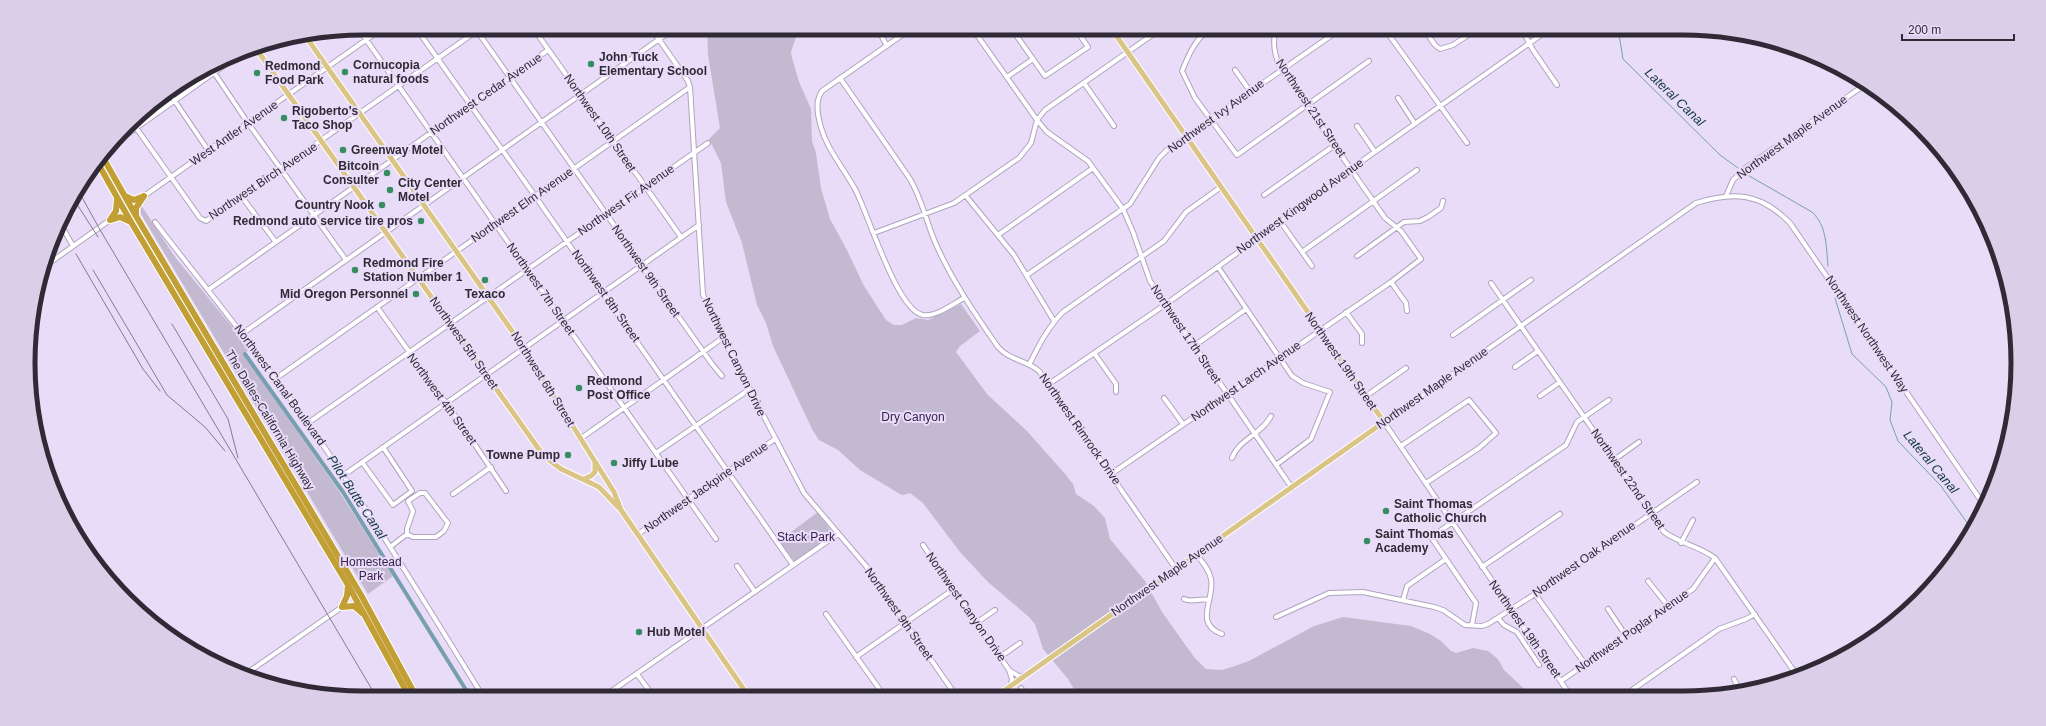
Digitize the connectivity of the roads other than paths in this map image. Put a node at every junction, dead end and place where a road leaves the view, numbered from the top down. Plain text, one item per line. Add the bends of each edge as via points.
1 (363, 35) edge
2 (373, 35) edge
3 (421, 35) edge
4 (469, 35) edge
5 (480, 35) edge
6 (538, 35) edge
7 (656, 35) edge
8 (666, 35) edge
9 (881, 35) edge
10 (902, 35) edge
11 (977, 35) edge
12 (1016, 35) edge
13 (1080, 35) edge
14 (1116, 35) edge
15 (1152, 35) edge
16 (1202, 35) edge
17 (1275, 35) edge
18 (1332, 35) edge
19 (1389, 35) edge
20 (1428, 35) edge
21 (1468, 35) edge
22 (1524, 35) edge
23 (1541, 35) edge
24 (308, 40) edge
25 (366, 40) junction
26 (659, 40) junction
27 (1529, 44) junction
28 (887, 46) junction
29 (548, 50) junction
30 (259, 52) edge
31 (1128, 52) junction
32 (438, 59) junction
33 (1033, 59) junction
34 (1370, 61) dead end
35 (328, 67) junction
36 (1281, 69) junction
37 (1235, 70) dead end
38 (214, 71) edge
39 (207, 75) edge
40 (509, 77) junction
41 (1007, 77) junction
42 (840, 78) junction
43 (1084, 83) junction
44 (1557, 85) dead end
45 (399, 86) junction
46 (690, 87) junction
47 (1861, 88) edge
48 (1250, 91) junction
49 (289, 94) junction
50 (172, 96) edge
51 (580, 96) junction
52 (1398, 98) dead end
53 (175, 100) junction
54 (470, 104) junction
55 (1307, 105) junction
56 (1441, 106) junction
57 (359, 114) junction
58 (1037, 120) junction
59 (1210, 120) junction
60 (541, 122) junction
61 (248, 123) junction
62 (1415, 124) junction
63 (1114, 126) dead end
64 (1357, 126) dead end
65 (136, 128) junction
66 (431, 132) junction
67 (129, 133) edge
68 (1186, 136) junction
69 (321, 140) junction
70 (612, 142) junction
71 (708, 143) dead end
72 (1467, 143) dead end
73 (1335, 145) junction
74 (208, 150) junction
75 (502, 150) junction
76 (1375, 152) junction
77 (694, 153) junction
78 (105, 160) edge
79 (391, 160) junction
80 (100, 167) edge
81 (1093, 168) junction
82 (1352, 168) junction
83 (282, 169) junction
84 (574, 169) junction
85 (1417, 170) dead end
86 (172, 177) junction
87 (463, 178) junction
88 (354, 187) junction
89 (645, 187) junction
90 (1221, 187) junction
91 (1264, 195) dead end
92 (125, 196) junction
93 (144, 196) junction
94 (536, 196) junction
95 (966, 196) junction
96 (1726, 196) junction
97 (242, 197) junction
98 (118, 199) junction
99 (1374, 201) junction
100 (1443, 201) dead end
101 (424, 205) junction
102 (1123, 209) junction
103 (925, 213) junction
104 (314, 214) junction
105 (606, 214) junction
106 (136, 216) junction
107 (110, 220) junction
108 (1280, 221) junction
109 (131, 222) junction
110 (155, 222) dead end
111 (496, 224) junction
112 (699, 225) junction
113 (1397, 228) junction
114 (64, 229) edge
115 (386, 232) junction
116 (874, 233) junction
117 (998, 235) junction
118 (681, 237) junction
119 (1256, 238) junction
120 (275, 241) junction
121 (567, 241) junction
122 (73, 246) junction
123 (456, 251) junction
124 (1302, 252) junction
125 (1357, 256) dead end
126 (1142, 257) junction
127 (1421, 259) joint
128 (346, 260) junction
129 (51, 262) edge
130 (642, 265) junction
131 (1312, 266) dead end
132 (1218, 267) junction
133 (528, 269) junction
134 (1027, 275) junction
135 (418, 278) junction
136 (1531, 280) dead end
137 (1391, 282) junction
138 (1491, 283) dead end
139 (208, 290) junction
140 (603, 292) junction
141 (489, 296) junction
142 (964, 298) junction
143 (1503, 300) junction
144 (1166, 304) junction
145 (377, 307) junction
146 (1246, 309) junction
147 (1407, 311) dead end
148 (1346, 312) junction
149 (563, 320) junction
150 (1054, 321) junction
151 (451, 323) junction
152 (1520, 325) junction
153 (1320, 330) junction
154 (243, 333) junction
155 (1453, 335) dead end
156 (724, 337) junction
157 (1362, 343) dead end
158 (1194, 346) junction
159 (524, 348) junction
160 (1538, 351) junction
161 (703, 352) junction
162 (408, 353) junction
163 (1094, 353) junction
164 (1279, 358) junction
165 (1030, 363) junction
166 (1515, 367) dead end
167 (1406, 368) dead end
168 (486, 374) junction
169 (722, 376) dead end
170 (275, 379) junction
171 (664, 379) junction
172 (1560, 382) junction
173 (1049, 384) junction
174 (750, 389) junction
175 (1116, 392) dead end
176 (1227, 394) junction
177 (1366, 396) junction
178 (1540, 396) dead end
179 (1164, 398) dead end
180 (1609, 400) dead end
181 (446, 403) junction
182 (624, 408) junction
183 (1271, 416) dead end
184 (1584, 418) junction
185 (1384, 422) junction
186 (308, 423) junction
187 (1183, 424) junction
188 (696, 425) junction
189 (1254, 434) junction
190 (580, 439) junction
191 (775, 439) junction
192 (1639, 442) dead end
193 (1401, 446) junction
194 (383, 447) junction
195 (656, 453) junction
196 (1232, 458) dead end
197 (594, 460) junction
198 (1614, 460) junction
199 (362, 462) junction
200 (1276, 465) junction
201 (491, 467) junction
202 (728, 472) junction
203 (1111, 474) junction
204 (344, 475) junction
205 (584, 479) junction
206 (1696, 482) dead end
207 (1426, 483) junction
208 (1292, 488) junction
209 (506, 491) dead end
210 (453, 494) dead end
211 (688, 499) junction
212 (1981, 500) edge
213 (621, 510) junction
214 (1560, 514) dead end
215 (1650, 514) junction
216 (1692, 520) dead end
217 (1452, 522) junction
218 (407, 534) junction
219 (638, 534) junction
220 (838, 534) junction
221 (716, 539) dead end
222 (1681, 543) junction
223 (923, 545) dead end
224 (390, 547) junction
225 (1197, 555) junction
226 (1715, 558) junction
227 (1446, 559) junction
228 (793, 565) junction
229 (737, 566) dead end
230 (1482, 567) junction
231 (1176, 569) junction
232 (1648, 580) dead end
233 (348, 585) junction
234 (954, 589) junction
235 (754, 592) junction
236 (1535, 594) junction
237 (1184, 599) dead end
238 (1209, 600) junction
239 (1403, 600) junction
240 (1668, 606) junction
241 (342, 607) junction
242 (1511, 609) junction
243 (1608, 609) dead end
244 (995, 610) dead end
245 (826, 614) dead end
246 (1755, 614) junction
247 (365, 616) junction
248 (1276, 617) dead end
249 (1498, 618) junction
250 (905, 623) junction
251 (976, 623) junction
252 (1472, 625) junction
253 (702, 629) junction
254 (1222, 634) dead end
255 (1626, 636) junction
256 (1020, 643) dead end
257 (856, 657) junction
258 (1000, 657) junction
259 (1585, 664) junction
260 (1539, 665) dead end
261 (1009, 670) junction
262 (250, 671) edge
263 (1794, 672) edge
264 (637, 674) junction
265 (1025, 675) junction
266 (1734, 679) dead end
267 (1561, 681) junction
268 (1011, 685) junction
269 (1737, 686) edge
270 (1021, 688) dead end
271 (406, 691) edge
272 (413, 691) edge
273 (480, 691) edge
274 (613, 691) edge
275 (650, 691) edge
276 (745, 691) edge
277 (881, 691) edge
278 (953, 691) edge
279 (1003, 691) edge
280 (1023, 691) edge
281 (1567, 691) edge
282 (1631, 691) edge

1 - 25 street, Northwest 7th Street
2 - 25 street, West Antler Avenue
3 - 32 street, Northwest 8th Street
4 - 32 street, Northwest Birch Avenue
5 - 40 street, Northwest 9th Street
6 - 29 street, Northwest 10th Street
7 - 26 street
8 - 26 street
9 - 28 street
10 - 28 street
11 - 41 street, Northwest 17th Street
12 - 33 street
13 - 33 street via 1088,47 1045,76
14 - 31 main road, Northwest 19th Street
15 - 31 street
16 - 59 street via 1191,49 1182,71 1195,98
17 - 36 street, Northwest 21st Street via 1274,54
18 - 36 street, Northwest Ivy Avenue
19 - 56 street
20 - 21 street via 1440,49 1453,45
22 - 27 street
23 - 27 street, Northwest Kingwood Avenue
24 - 35 main road, Northwest 6th Street
25 - 35 street, West Antler Avenue
25 - 45 street, Northwest 7th Street
26 - 46 street
26 - 51 street
27 - 44 street
27 - 56 street, Northwest Kingwood Avenue
28 - 42 street
29 - 40 street, Northwest Cedar Avenue
29 - 51 street, Northwest 10th Street
30 - 49 main road, Northwest 5th Street
31 - 43 street
31 - 68 main road, Northwest 19th Street
32 - 45 street, Northwest Birch Avenue
32 - 54 street, Northwest 8th Street
33 - 41 street
34 - 55 street
35 - 49 street, West Antler Avenue
35 - 57 main road, Northwest 6th Street
36 - 48 street, Northwest Ivy Avenue
36 - 55 street, Northwest 21st Street
37 - 48 street
38 - 61 street
39 - 53 street
40 - 54 street, Northwest Cedar Avenue
40 - 60 street, Northwest 9th Street
41 - 58 street, Northwest 17th Street
42 - 103 street, Northwest Rimrock Drive via 910,179
42 - 116 street via 818,96 822,132 831,153 855,190
43 - 58 street via 1045,110
43 - 63 street
45 - 57 street, Northwest Birch Avenue
45 - 66 street, Northwest 7th Street
46 - 70 street, Northwest Elm Avenue
46 - 77 street, Northwest Canyon Drive
47 - 96 street, Northwest Maple Avenue via 1744,169 1733,180
48 - 59 street, Northwest Ivy Avenue
49 - 61 street, West Antler Avenue
49 - 69 main road, Northwest 5th Street
50 - 53 street
51 - 60 street
51 - 70 street, Northwest 10th Street
52 - 62 street
53 - 65 street
53 - 74 street
54 - 66 street, Northwest Cedar Avenue
54 - 75 street, Northwest 8th Street
55 - 59 street via 1237,155
55 - 73 street, Northwest 21st Street
56 - 62 street, Northwest Kingwood Avenue
56 - 72 street
57 - 69 street, Northwest Birch Avenue
57 - 79 main road, Northwest 6th Street
58 - 81 street, Northwest 17th Street via 1047,132 1083,156
58 - 95 street via 1027,150
59 - 68 street, Northwest Ivy Avenue
60 - 75 street
60 - 84 street, Northwest 9th Street
61 - 74 street, West Antler Avenue
61 - 83 street
62 - 76 street, Northwest Kingwood Avenue
64 - 76 street
65 - 67 street
65 - 86 street
66 - 79 street, Northwest Cedar Avenue
66 - 87 street, Northwest 7th Street
68 - 90 main road, Northwest 19th Street
68 - 102 street, Northwest Ivy Avenue via 1159,158 1135,197
69 - 83 street, Northwest Birch Avenue
69 - 88 main road, Northwest 5th Street
70 - 84 street, Northwest Elm Avenue
70 - 89 street, Northwest 10th Street
71 - 77 street, Northwest Fir Avenue
73 - 82 street, Northwest 21st Street
73 - 91 street
74 - 86 street, West Antler Avenue
75 - 87 street
75 - 94 street, Northwest 8th Street
76 - 82 street, Northwest Kingwood Avenue
77 - 89 street, Northwest Fir Avenue
77 - 112 street, Northwest Canyon Drive
78 - 92 highway, The Dalles-California Highway
79 - 88 street, Northwest Cedar Avenue
79 - 101 main road, Northwest 6th Street
80 - 98 highway, The Dalles-California Highway
81 - 102 street, Northwest 17th Street
81 - 117 street
82 - 99 street, Northwest 21st Street
82 - 108 street, Northwest Kingwood Avenue
83 - 97 street, Northwest Birch Avenue
83 - 104 street
84 - 94 street, Northwest Elm Avenue
84 - 105 street, Northwest 9th Street
85 - 99 street
86 - 93 street, West Antler Avenue
86 - 97 street, Northwest Birch Avenue via 200,218 206,221
87 - 101 street
87 - 111 street, Northwest 7th Street
88 - 104 street, Northwest Cedar Avenue
88 - 115 main road, Northwest 5th Street
89 - 105 street, Northwest Fir Avenue
89 - 118 street, Northwest 10th Street
90 - 119 main road, Northwest 19th Street
90 - 126 street via 1186,212 1164,241
92 - 93 highway via 134,200
92 - 106 highway, The Dalles-California Highway
93 - 106 highway via 136,208
94 - 111 street, Northwest Elm Avenue
94 - 121 street, Northwest 8th Street
95 - 103 street
95 - 117 street
96 - 152 street, Northwest Maple Avenue via 1696,203 1681,212
96 - 212 street, Northwest Northwest Way via 1750,197 1761,201 1790,223
97 - 120 street
98 - 107 highway via 116,210
98 - 109 highway, The Dalles-California Highway
99 - 113 street, Northwest 21st Street via 1385,218
99 - 124 street
100 - 113 street via 1441,208 1428,217 1420,221 1404,222
101 - 115 street
101 - 123 main road, Northwest 6th Street
102 - 126 street, Northwest 17th Street
102 - 134 street, Northwest Ivy Avenue
103 - 116 street
103 - 142 street, Northwest Rimrock Drive via 934,242
104 - 120 street, Northwest Cedar Avenue
104 - 128 street
105 - 121 street, Northwest Fir Avenue
105 - 130 street, Northwest 9th Street
106 - 272 highway, The Dalles-California Highway via 361,595
107 - 109 highway via 120,217
107 - 122 street
108 - 119 street, Northwest Kingwood Avenue
108 - 124 street
109 - 233 highway, The Dalles-California Highway
110 - 139 street, Northwest Canal Boulevard
111 - 123 street, Northwest Elm Avenue
111 - 133 street, Northwest 7th Street
112 - 118 street
112 - 156 street, Northwest Canyon Drive via 703,294 711,315
113 - 125 street
113 - 127 street, Northwest 21st Street
114 - 122 street
115 - 128 street
115 - 135 main road, Northwest 5th Street
116 - 142 street via 894,283 921,315 929,315
117 - 134 street
118 - 130 street
119 - 132 street, Northwest Kingwood Avenue
119 - 153 main road, Northwest 19th Street
120 - 139 street, Northwest Cedar Avenue
121 - 133 street, Northwest Fir Avenue
121 - 140 street, Northwest 8th Street
122 - 129 street
123 - 135 street, Northwest Elm Avenue
123 - 141 main road, Northwest 6th Street
124 - 131 street
126 - 144 street, Northwest 17th Street via 1150,282
126 - 150 street
127 - 137 street, Northwest Larch Avenue
128 - 154 street
130 - 140 street
130 - 161 street, Northwest 9th Street
132 - 144 street, Northwest Kingwood Avenue
132 - 146 street
133 - 141 street, Northwest Fir Avenue
133 - 149 street, Northwest 7th Street
134 - 150 street
135 - 145 street, Northwest Elm Avenue
135 - 151 main road, Northwest 5th Street
136 - 143 street
137 - 147 street via 1406,303
137 - 148 street, Northwest Larch Avenue
138 - 143 street, Northwest 22nd Street
139 - 154 street, Northwest Canal Boulevard
140 - 149 street
140 - 171 street, Northwest 8th Street
141 - 151 street, Northwest Fir Avenue
141 - 159 main road, Northwest 6th Street
142 - 165 street, Northwest Rimrock Drive via 1004,353
143 - 152 street, Northwest 22nd Street
143 - 155 street
144 - 158 street, Northwest 17th Street
144 - 163 street, Northwest Kingwood Avenue
145 - 162 street, Northwest 4th Street
145 - 170 street, Northwest Elm Avenue
146 - 158 street
146 - 164 street
148 - 153 street, Northwest Larch Avenue
148 - 157 street via 1362,334
149 - 159 street
149 - 182 street, Northwest 7th Street
150 - 165 street
151 - 162 street, Northwest Fir Avenue
151 - 168 main road, Northwest 5th Street
152 - 160 street, Northwest 22nd Street
152 - 185 street, Northwest Maple Avenue
153 - 164 street, Northwest Larch Avenue
153 - 177 main road, Northwest 19th Street
154 - 170 street, Northwest Canal Boulevard
156 - 161 street
156 - 174 street, Northwest Canyon Drive
158 - 176 street, Northwest 17th Street
159 - 168 street
159 - 190 main road, Northwest 6th Street
160 - 166 street
160 - 172 street, Northwest 22nd Street
161 - 169 street, Northwest 9th Street
161 - 171 street
162 - 181 street, Northwest 4th Street
162 - 186 street, Northwest Fir Avenue
163 - 173 street, Northwest Kingwood Avenue
163 - 175 street via 1116,384
164 - 176 street, Northwest Larch Avenue
164 - 200 street via 1292,376 1303,383 1330,392 1311,438
165 - 173 street, Northwest Rimrock Drive
167 - 177 street
168 - 181 street
168 - 205 main road, Northwest 5th Street via 549,460 561,469
170 - 186 street, Northwest Canal Boulevard
171 - 182 street
171 - 188 street, Northwest 8th Street
172 - 178 street
172 - 184 street, Northwest 22nd Street
173 - 203 street, Northwest Rimrock Drive
174 - 188 street
174 - 191 street, Northwest Canyon Drive
176 - 187 street, Northwest Larch Avenue
176 - 189 street, Northwest 17th Street
177 - 185 main road, Northwest 19th Street
179 - 187 street
180 - 184 street
181 - 194 street
181 - 201 street, Northwest 4th Street
182 - 190 street
182 - 195 street, Northwest 7th Street
183 - 189 street via 1266,426
184 - 198 street, Northwest 22nd Street
184 - 217 street via 1577,422 1566,445
185 - 193 street, Northwest 19th Street
185 - 208 main road, Northwest Maple Avenue
186 - 204 street, Northwest Canal Boulevard
187 - 203 street, Northwest Larch Avenue
188 - 195 street
188 - 202 street, Northwest 8th Street
189 - 196 street via 1234,451
189 - 200 street, Northwest 17th Street
190 - 197 main road, Northwest 6th Street
191 - 202 street, Northwest Jackpine Avenue
191 - 220 street, Northwest Canyon Drive via 804,493
192 - 198 street
193 - 207 street, Northwest 19th Street
193 - 207 street via 1469,400 1496,433 1479,448
194 - 199 street
194 - 199 street via 412,491 392,505
195 - 211 street, Northwest 7th Street
197 - 205 main road via 595,472
197 - 213 main road, Northwest 6th Street via 614,492
198 - 215 street, Northwest 22nd Street
199 - 204 street
200 - 208 street, Northwest 17th Street
201 - 209 street, Northwest 4th Street
201 - 210 street
202 - 211 street, Northwest Jackpine Avenue
202 - 228 street, Northwest 8th Street
203 - 231 street, Northwest Rimrock Drive
204 - 224 street, Northwest Canal Boulevard
205 - 213 main road, Northwest 5th Street via 599,487
206 - 215 street, Northwest Oak Avenue
207 - 217 street, Northwest 19th Street
208 - 225 main road, Northwest Maple Avenue
211 - 219 street, Northwest Jackpine Avenue
211 - 221 street, Northwest 7th Street
213 - 219 main road, Northwest 6th Street
214 - 230 street
215 - 222 street, Northwest 22nd Street via 1664,532
215 - 236 street, Northwest Oak Avenue
216 - 222 street
217 - 227 street via 1430,537
217 - 230 street, Northwest 19th Street
218 - 218 street via 413,537 436,537 448,526 425,493 420,493 408,501 413,511
218 - 224 street
219 - 253 main road, Northwest 6th Street
220 - 228 street
220 - 250 street, Northwest 9th Street via 858,556
222 - 226 street, Northwest 22nd Street via 1706,551
223 - 234 street, Northwest Canyon Drive
224 - 273 street, Northwest Canal Boulevard
225 - 231 main road, Northwest Maple Avenue
225 - 238 street via 1208,570 1212,581
226 - 240 street, Northwest Poplar Avenue via 1693,589
226 - 246 street, Northwest 22nd Street
227 - 239 street via 1408,586
227 - 252 street via 1476,604
228 - 235 street
229 - 235 street
230 - 242 street, Northwest 19th Street
231 - 265 main road, Northwest Maple Avenue
232 - 240 street
233 - 241 highway
233 - 247 highway, The Dalles-California Highway
234 - 250 street
234 - 251 street, Northwest Canyon Drive
235 - 253 street
236 - 242 street, Northwest Oak Avenue
236 - 259 street
237 - 238 street via 1190,602 1198,599
238 - 254 street via 1206,613 1208,624 1213,631
239 - 248 street via 1363,592 1329,593
239 - 252 street via 1439,608 1460,622
240 - 255 street, Northwest Poplar Avenue
241 - 247 highway via 354,606
241 - 262 street
242 - 249 street, Northwest Oak Avenue
242 - 267 street, Northwest 19th Street
243 - 255 street
244 - 251 street
245 - 257 street
246 - 263 street, Northwest 22nd Street
246 - 282 street via 1746,620 1719,629
247 - 271 highway, The Dalles-California Highway
249 - 252 street, Northwest Oak Avenue via 1482,626
249 - 260 street via 1504,625 1517,632
250 - 257 street
250 - 278 street, Northwest 9th Street
251 - 258 street, Northwest Canyon Drive
253 - 264 street
253 - 276 main road, Northwest 6th Street
255 - 259 street, Northwest Poplar Avenue
256 - 258 street
257 - 277 street
258 - 261 street, Northwest Canyon Drive
259 - 267 street, Northwest Poplar Avenue
261 - 265 street, Northwest Canyon Drive via 1020,677
261 - 268 street, Northwest Canyon Drive
264 - 274 street
264 - 275 street
265 - 268 main road, Northwest Maple Avenue
266 - 269 street
267 - 281 street, Northwest 19th Street
268 - 279 main road, Northwest Maple Avenue
270 - 280 street

